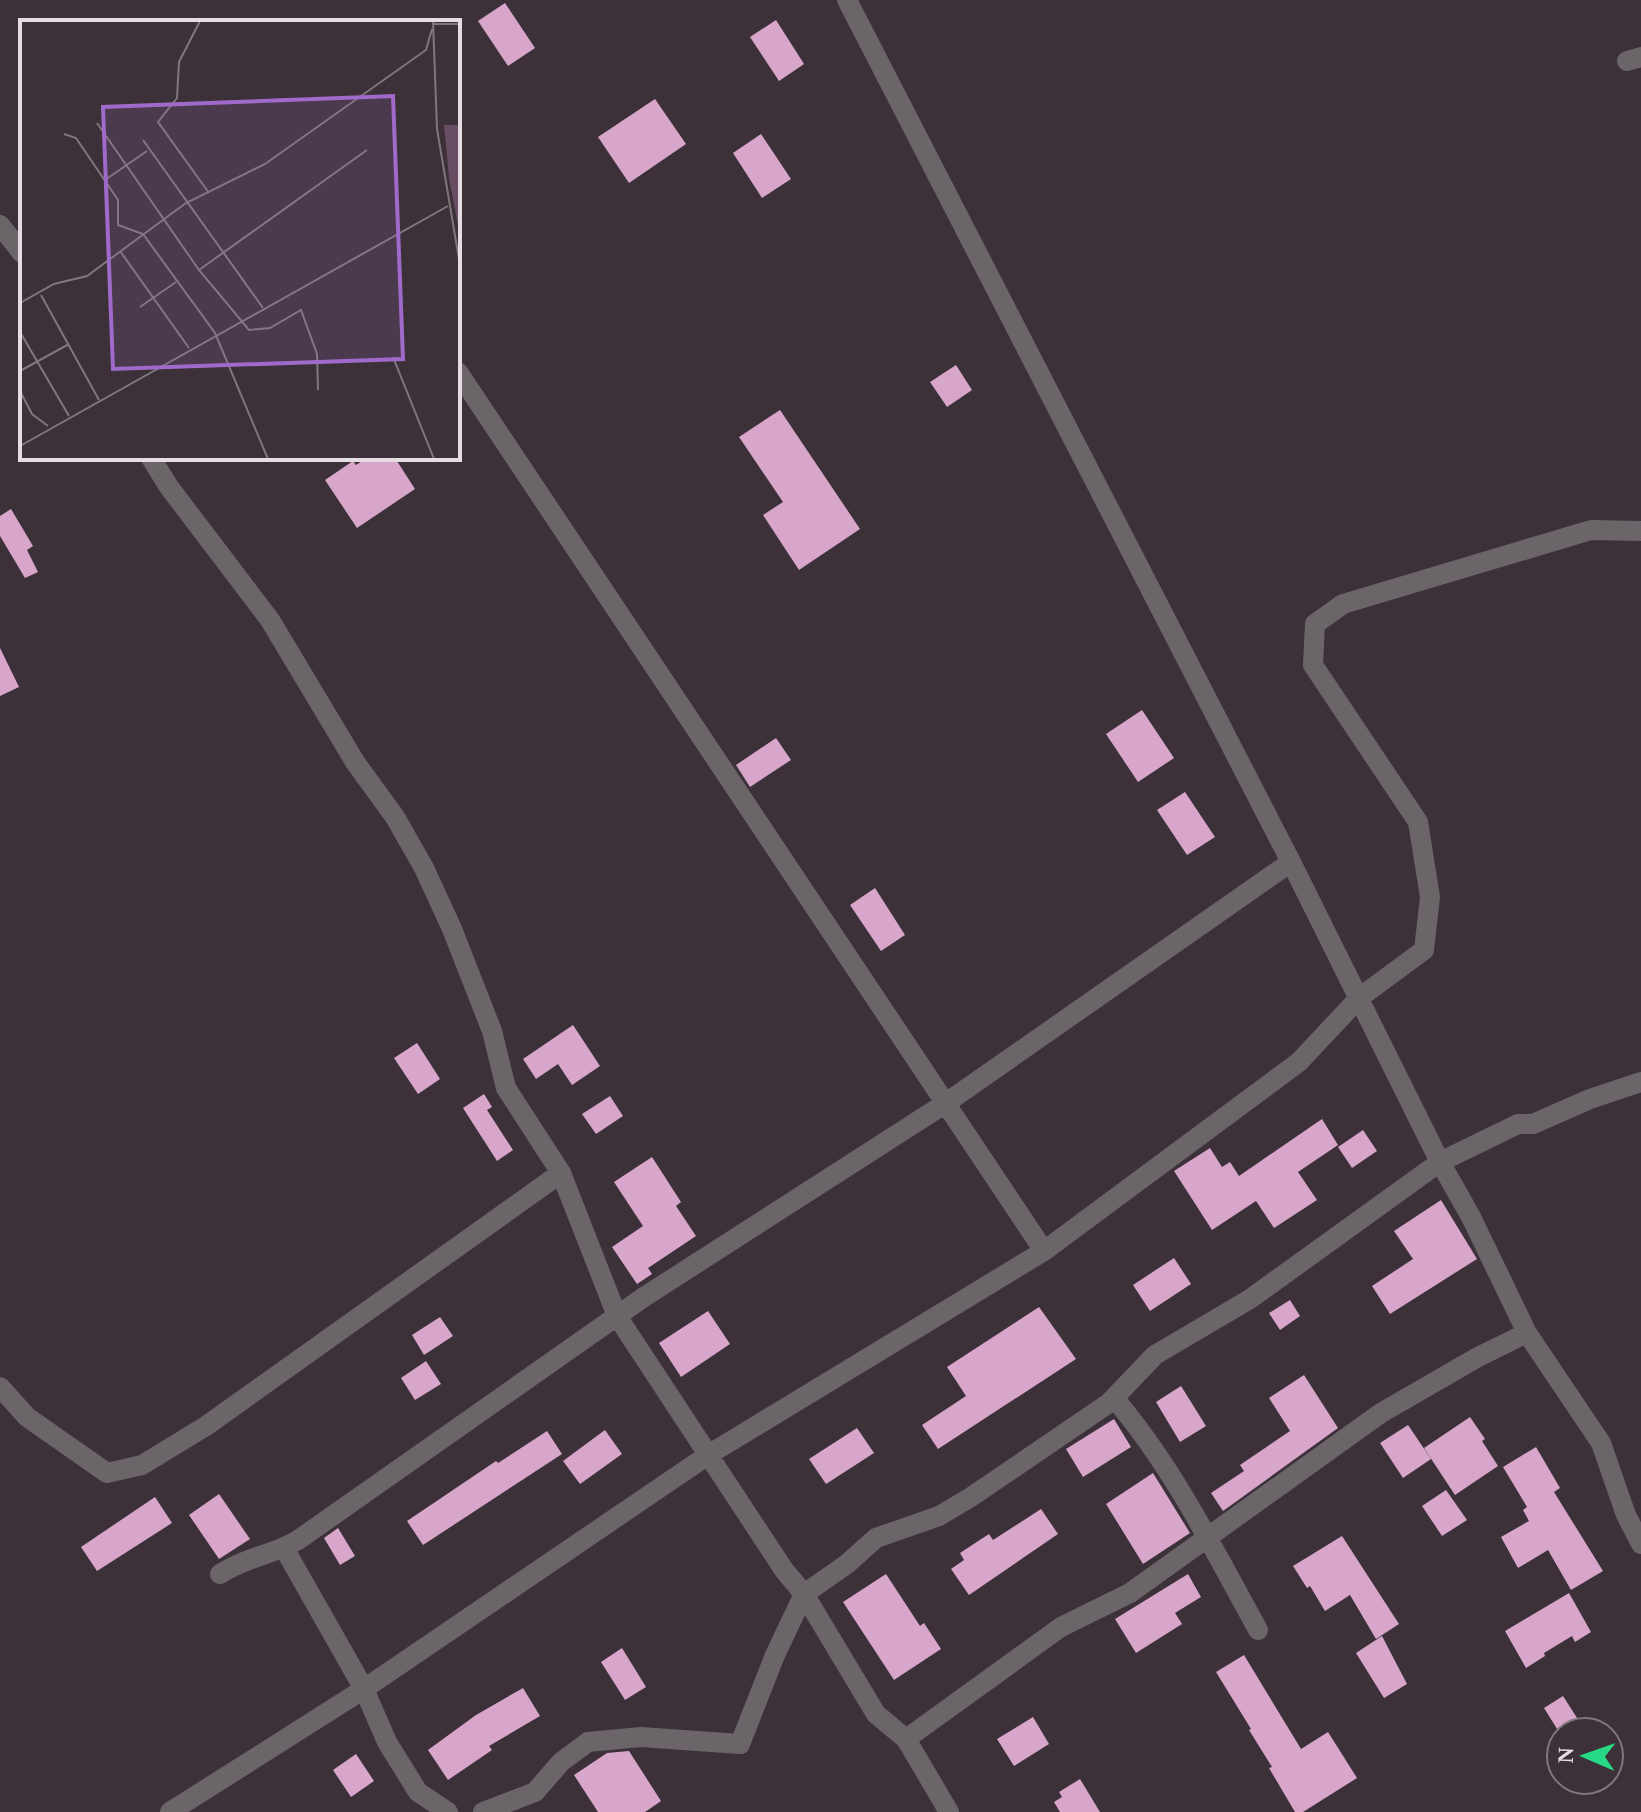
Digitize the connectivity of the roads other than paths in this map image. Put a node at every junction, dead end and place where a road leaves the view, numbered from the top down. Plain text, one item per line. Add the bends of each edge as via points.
1 (847, 0) edge
2 (0, 225) edge
3 (20, 250) edge
4 (460, 375) edge
5 (152, 460) edge
6 (1641, 531) edge
7 (1291, 862) junction
8 (1359, 998) junction
9 (1641, 1082) edge
10 (946, 1103) junction
11 (1440, 1162) junction
12 (561, 1173) junction
13 (1044, 1251) junction
14 (617, 1316) junction
15 (1527, 1333) junction
16 (0, 1387) edge
17 (1114, 1398) junction
18 (708, 1455) junction
19 (1208, 1538) junction
20 (1641, 1544) edge
21 (284, 1548) junction
22 (220, 1574) dead end
23 (804, 1594) junction
24 (1258, 1630) dead end
25 (364, 1689) junction
26 (906, 1739) junction
27 (170, 1812) edge
28 (448, 1812) edge
29 (483, 1812) edge
30 (949, 1812) edge

1 - 7 street
2 - 3 street
4 - 10 street
5 - 12 street via 270,620 355,762 395,817 452,929 492,1031 506,1088
6 - 8 street via 1591,530 1343,604 1315,624 1313,665 1418,822 1430,897 1424,950
7 - 8 street
7 - 10 street
8 - 11 street
8 - 13 street via 1299,1062
9 - 11 street via 1533,1124 1518,1124
10 - 13 street
10 - 14 street
11 - 15 street
11 - 17 street via 1250,1299 1155,1355
12 - 14 street
12 - 16 street via 206,1426 142,1465 107,1473 27,1417
13 - 18 street
14 - 18 street
14 - 21 street
15 - 19 street via 1381,1413
15 - 20 street via 1601,1443
17 - 19 street via 1145,1434
17 - 23 street via 939,1516 876,1538
18 - 23 street
18 - 25 street
19 - 24 street
19 - 26 street via 1130,1593 1061,1627
21 - 22 street via 256,1555
21 - 25 street
23 - 26 street via 876,1714
23 - 29 street via 740,1744 641,1737 588,1742 535,1792
25 - 27 street
25 - 28 street via 387,1742 418,1792
26 - 30 street

